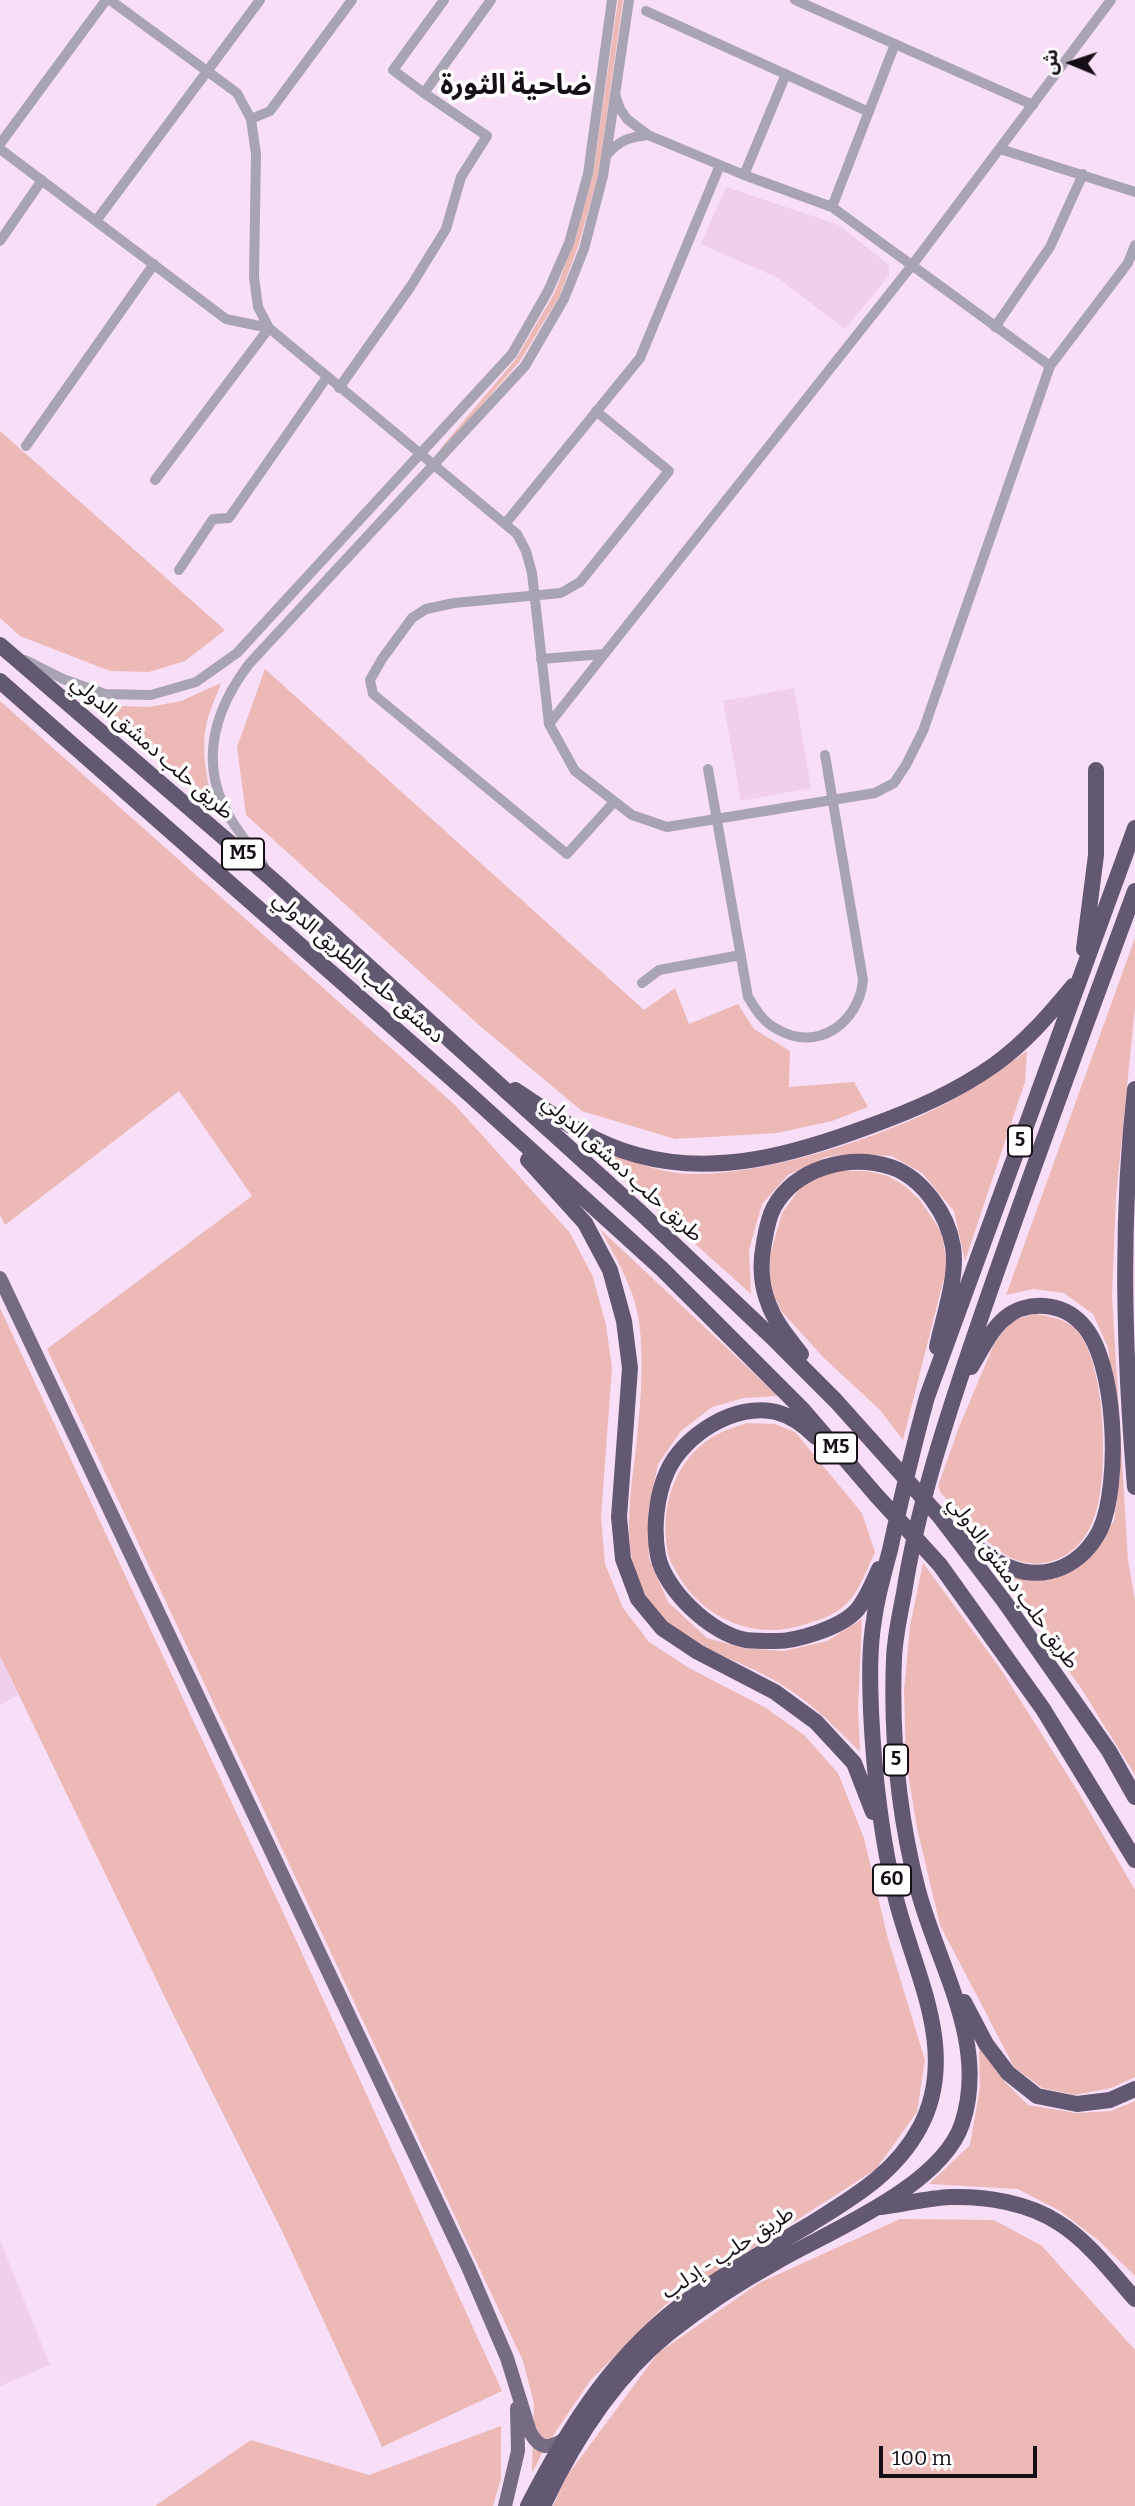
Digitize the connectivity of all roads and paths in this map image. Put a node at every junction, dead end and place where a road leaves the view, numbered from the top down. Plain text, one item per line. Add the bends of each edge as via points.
1 (108, 0) edge
2 (260, 0) edge
3 (352, 0) edge
4 (443, 0) edge
5 (491, 0) edge
6 (612, 0) edge
7 (629, 0) edge
8 (795, 0) edge
9 (1095, 0) edge
10 (1109, 3) edge
11 (646, 11) dead end
12 (895, 44) junction
13 (207, 71) junction
14 (786, 74) junction
15 (424, 93) junction
16 (615, 93) junction
17 (1033, 104) junction
18 (869, 112) junction
19 (251, 119) junction
20 (648, 135) junction
21 (0, 147) edge
22 (1000, 149) junction
23 (606, 157) junction
24 (720, 165) junction
25 (1083, 174) junction
26 (744, 175) junction
27 (42, 180) junction
28 (1135, 192) edge
29 (832, 206) junction
30 (96, 221) junction
31 (0, 241) edge
32 (1135, 245) edge
33 (154, 264) junction
34 (914, 264) junction
35 (995, 327) junction
36 (269, 328) junction
37 (1050, 366) junction
38 (327, 377) junction
39 (340, 388) junction
40 (596, 411) junction
41 (26, 446) dead end
42 (419, 455) junction
43 (432, 465) junction
44 (155, 480) dead end
45 (505, 524) junction
46 (179, 570) dead end
47 (534, 596) junction
48 (4, 648) edge
49 (604, 654) junction
50 (226, 659) junction
51 (541, 659) junction
52 (242, 673) junction
53 (0, 681) edge
54 (549, 724) junction
55 (825, 755) dead end
56 (708, 769) dead end
57 (1096, 770) dead end
58 (833, 800) junction
59 (614, 802) junction
60 (717, 818) junction
61 (1135, 828) edge
62 (273, 880) junction
63 (1135, 891) edge
64 (741, 955) junction
65 (1080, 978) junction
66 (642, 983) dead end
67 (480, 1068) junction
68 (1135, 1091) edge
69 (468, 1093) junction
70 (0, 1278) edge
71 (927, 1397) junction
72 (836, 1401) junction
73 (950, 1410) junction
74 (1135, 1487) edge
75 (876, 1494) junction
76 (940, 1517) junction
77 (890, 1548) junction
78 (1135, 1797) edge
79 (881, 1831) junction
80 (1135, 1860) edge
81 (938, 1954) junction
82 (1135, 2089) edge
83 (876, 2208) junction
84 (1135, 2299) edge
85 (515, 2389) junction
86 (565, 2439) junction
87 (505, 2506) edge
88 (528, 2506) edge
89 (543, 2506) edge

1 - 13 street
1 - 21 street
2 - 13 street
3 - 19 street via 270,111
4 - 15 street via 393,70
5 - 15 street
6 - 42 street via 588,174 569,243 512,354
7 - 16 street
8 - 12 street
9 - 10 street
10 - 17 street
11 - 14 street
12 - 17 street
12 - 18 street
13 - 19 street via 237,93
13 - 30 street
14 - 18 street
14 - 26 street
15 - 39 street via 487,136 461,177 446,229
16 - 20 street via 627,119
16 - 23 street
17 - 22 street
18 - 29 street
19 - 36 street via 256,153 254,277 258,307
20 - 23 street via 625,139
20 - 24 street
21 - 27 street
22 - 25 street
22 - 34 street
23 - 43 street via 584,249 564,299 525,366
24 - 26 street
24 - 40 street via 640,358
25 - 28 street
25 - 35 street via 1050,247
26 - 29 street
27 - 30 street
27 - 31 street
29 - 34 street
30 - 33 street
32 - 37 street via 1128,263
33 - 36 street via 226,319
33 - 41 street
34 - 35 street
34 - 49 street
35 - 37 street
36 - 38 street
36 - 44 street
37 - 58 street via 918,742 894,783 875,793
38 - 39 street
38 - 46 street via 229,518 213,519
39 - 42 street
40 - 45 street
40 - 47 street via 669,471 580,582 561,593
42 - 43 street
42 - 50 street via 237,653
43 - 45 street
43 - 52 street
45 - 47 street via 526,551
47 - 51 street
47 - 59 street via 426,609 412,618 382,659 370,680 373,694 567,854
48 - 50 street via 105,694 152,695 196,682
48 - 62 highway, طريق حلب دمشق الدولي / M5
49 - 51 street
49 - 54 street
50 - 52 street
51 - 54 street
52 - 62 street via 226,698 214,733 212,769 222,803
53 - 69 highway, دمشق حلب الطريق الدولي / M5
54 - 59 street via 575,771
55 - 58 street
56 - 60 street
57 - 65 highway via 1096,855
58 - 60 street
58 - 64 street via 863,970 850,1017 814,1038 778,1030 748,997
59 - 60 street via 632,815 667,827
60 - 64 street
61 - 65 highway, 5
62 - 67 highway, طريق حلب دمشق الدولي / M5
63 - 73 highway, 5
64 - 66 street via 659,970
65 - 67 highway via 1017,1046 940,1098 832,1140 740,1163 703,1165 636,1155 568,1124
65 - 71 highway, 5
67 - 72 highway, طريق حلب دمشق الدولي / M5 via 679,1249
68 - 74 highway via 1125,1201 1125,1296
69 - 75 highway, M5 via 671,1279 803,1410
69 - 79 highway via 585,1223 610,1270 624,1321 630,1368 619,1517 623,1559 639,1599 662,1628 698,1653 775,1692 816,1722 854,1763
70 - 85 main road via 468,2267 507,2358
71 - 72 highway via 954,1267 950,1232 922,1188 891,1167 862,1163 818,1169 794,1183 774,1208 762,1252 764,1290 776,1320
71 - 77 highway, 5
72 - 76 highway, طريق حلب دمشق الدولي / M5
73 - 76 highway via 970,1368 1005,1318 1031,1306 1061,1310 1083,1325 1098,1351 1111,1423 1113,1472 1107,1509 1092,1544 1053,1571 1010,1569 993,1561
73 - 81 highway, 5 via 909,1562 894,1652 893,1731 901,1812
75 - 77 highway via 804,1425 775,1412 746,1412 718,1421 689,1441 667,1471 656,1511 658,1557 678,1596 713,1627 744,1640 783,1642 826,1629 855,1612
75 - 80 highway, M5 via 940,1565 1020,1676
76 - 78 highway, طريق حلب دمشق الدولي / M5 via 1004,1601
77 - 79 highway, 60 via 873,1621 870,1686
79 - 86 highway, طريق حلب - إدلب / 60 via 896,1902 930,2008 936,2053 933,2093 921,2126 869,2188 691,2298 630,2350 599,2386
81 - 82 highway via 986,2044 1008,2073 1037,2096 1077,2104 1110,2100
81 - 83 highway via 969,2047 970,2091 961,2128 943,2158
83 - 84 highway via 950,2197 991,2199 1023,2207 1059,2222
83 - 89 highway via 722,2293 665,2337 619,2382 582,2432
85 - 86 main road via 530,2432 542,2447 550,2448
85 - 87 main road via 518,2451
86 - 88 highway, طريق حلب - إدلب / 60

